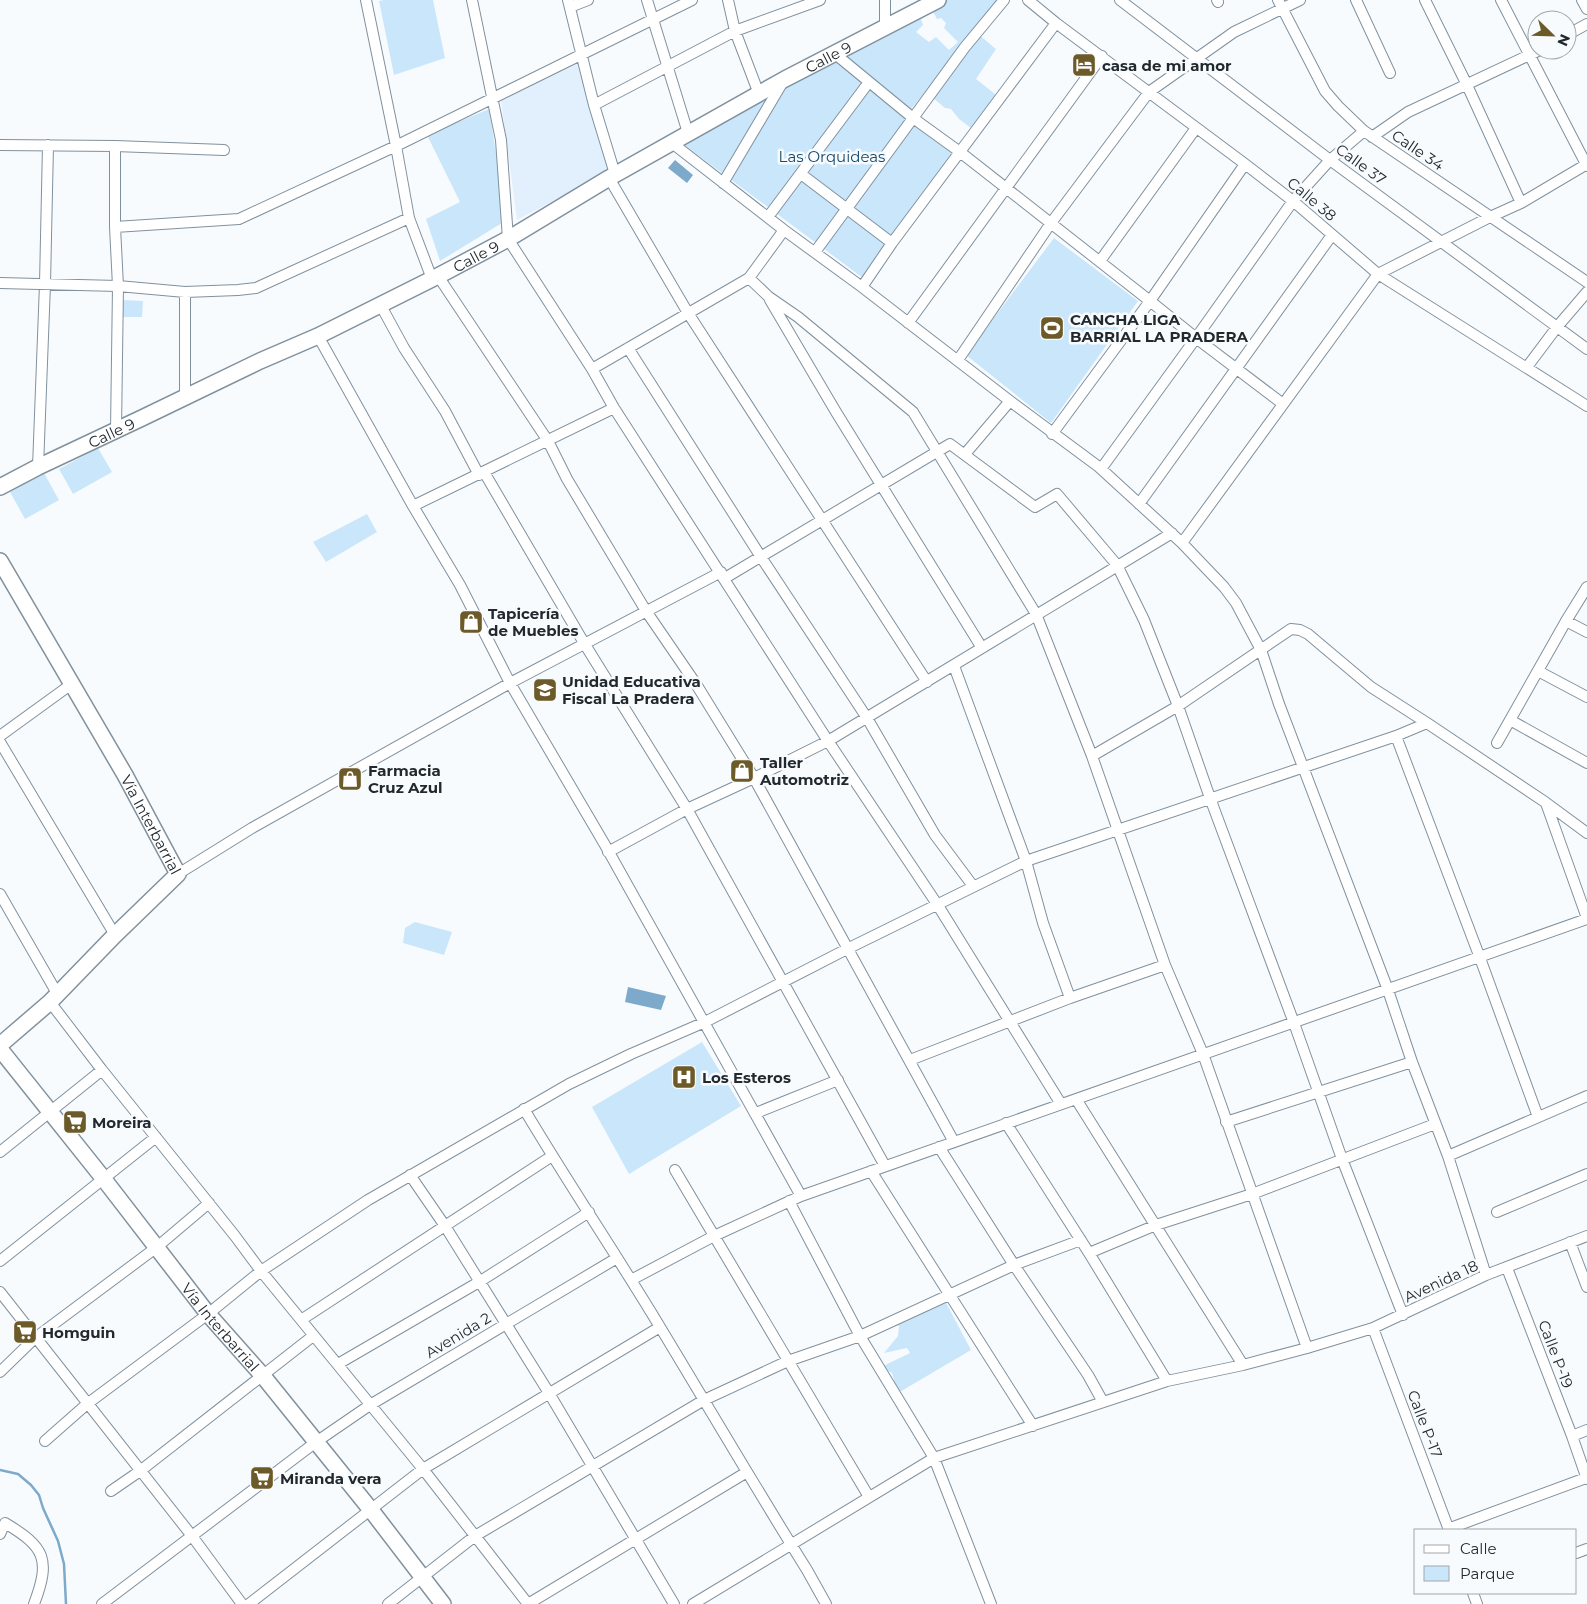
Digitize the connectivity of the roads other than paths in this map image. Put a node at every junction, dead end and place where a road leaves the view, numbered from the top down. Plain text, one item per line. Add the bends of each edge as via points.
1 (366, 0) edge
2 (472, 0) edge
3 (588, 0) edge
4 (647, 0) edge
5 (692, 0) edge
6 (728, 0) edge
7 (820, 0) edge
8 (885, 0) edge
9 (938, 0) edge
10 (1004, 0) edge
11 (1028, 0) edge
12 (1120, 0) edge
13 (1300, 0) edge
14 (1356, 0) edge
15 (1426, 0) edge
16 (1501, 0) edge
17 (1582, 0) edge
18 (569, 4) edge
19 (1280, 4) edge
20 (1587, 9) edge
21 (654, 19) junction
22 (1056, 23) junction
23 (884, 28) junction
24 (735, 32) junction
25 (1527, 50) edge
26 (834, 53) junction
27 (581, 55) junction
28 (1102, 56) junction
29 (1197, 57) junction
30 (1527, 57) edge
31 (1532, 60) edge
32 (667, 68) junction
33 (1390, 73) dead end
34 (784, 79) junction
35 (869, 82) junction
36 (1467, 84) junction
37 (1149, 92) junction
38 (759, 94) junction
39 (492, 98) junction
40 (594, 105) junction
41 (913, 118) junction
42 (1196, 128) junction
43 (688, 133) junction
44 (1368, 134) junction
45 (672, 143) junction
46 (0, 145) edge
47 (48, 145) junction
48 (115, 146) junction
49 (396, 146) junction
50 (224, 150) dead end
51 (960, 152) junction
52 (1330, 160) junction
53 (1245, 164) junction
54 (1587, 165) edge
55 (801, 174) junction
56 (612, 176) junction
57 (723, 183) junction
58 (1005, 187) junction
59 (1293, 201) junction
60 (1521, 203) junction
61 (847, 209) junction
62 (768, 217) junction
63 (1490, 217) junction
64 (409, 218) junction
65 (1051, 223) junction
66 (115, 227) junction
67 (784, 230) junction
68 (1332, 235) junction
69 (508, 239) junction
70 (1441, 242) junction
71 (892, 243) junction
72 (815, 252) junction
73 (1100, 261) junction
74 (1378, 274) junction
75 (435, 277) junction
76 (749, 278) junction
77 (1587, 282) edge
78 (0, 283) edge
79 (45, 284) junction
80 (118, 286) junction
81 (862, 287) junction
82 (185, 292) junction
83 (1587, 292) edge
84 (769, 297) junction
85 (1150, 301) junction
86 (380, 304) junction
87 (688, 313) junction
88 (908, 323) junction
89 (1557, 327) junction
90 (318, 336) junction
91 (1196, 338) junction
92 (628, 348) junction
93 (1587, 349) edge
94 (958, 360) junction
95 (1527, 367) junction
96 (1237, 368) junction
97 (592, 369) junction
98 (185, 397) junction
99 (1010, 401) junction
100 (1283, 404) junction
101 (1587, 406) edge
102 (614, 408) junction
103 (116, 430) junction
104 (1052, 434) junction
105 (548, 442) junction
106 (937, 451) junction
107 (965, 454) junction
108 (38, 467) junction
109 (1101, 470) junction
110 (482, 473) junction
111 (882, 485) junction
112 (0, 487) edge
113 (1139, 504) junction
114 (413, 506) junction
115 (822, 521) junction
116 (1172, 533) junction
117 (1182, 543) junction
118 (761, 557) junction
119 (0, 561) edge
120 (1117, 565) junction
121 (723, 575) junction
122 (1587, 587) edge
123 (646, 611) junction
124 (1036, 614) junction
125 (1566, 621) junction
126 (1587, 632) edge
127 (584, 643) junction
128 (982, 648) junction
129 (1261, 650) junction
130 (954, 666) junction
131 (1538, 670) junction
132 (927, 682) junction
133 (73, 683) junction
134 (510, 683) junction
135 (1587, 697) edge
136 (1178, 706) junction
137 (867, 718) junction
138 (1510, 720) junction
139 (1427, 722) junction
140 (0, 736) edge
141 (1396, 736) junction
142 (828, 741) junction
143 (0, 742) edge
144 (1497, 743) dead end
145 (1092, 756) junction
146 (1587, 763) edge
147 (1304, 766) junction
148 (754, 778) junction
149 (1210, 798) junction
150 (1545, 802) junction
151 (687, 809) junction
152 (1117, 830) junction
153 (1587, 833) edge
154 (608, 852) junction
155 (1026, 861) junction
156 (178, 874) junction
157 (973, 886) junction
158 (0, 894) edge
159 (937, 904) junction
160 (1587, 919) edge
161 (115, 935) junction
162 (847, 949) junction
163 (1480, 958) junction
164 (1165, 965) junction
165 (783, 982) junction
166 (1388, 990) junction
167 (1070, 998) junction
168 (54, 999) junction
169 (705, 1022) junction
170 (1010, 1022) junction
171 (1294, 1023) junction
172 (0, 1045) edge
173 (0, 1050) edge
174 (1203, 1054) junction
175 (910, 1060) junction
176 (1412, 1062) junction
177 (102, 1070) junction
178 (838, 1080) junction
179 (1319, 1091) junction
180 (1587, 1096) edge
181 (1076, 1099) junction
182 (1061, 1104) junction
183 (524, 1109) junction
184 (50, 1113) junction
185 (756, 1113) junction
186 (1538, 1117) junction
187 (1226, 1122) junction
188 (1006, 1124) junction
189 (1435, 1124) junction
190 (156, 1136) junction
191 (954, 1142) junction
192 (939, 1147) junction
193 (0, 1152) edge
194 (552, 1156) junction
195 (1448, 1156) junction
196 (1342, 1159) junction
197 (885, 1166) junction
198 (676, 1170) dead end
199 (872, 1171) junction
200 (1587, 1174) edge
201 (410, 1175) junction
202 (103, 1178) junction
203 (1252, 1194) junction
204 (801, 1196) junction
205 (789, 1201) junction
206 (209, 1203) junction
207 (589, 1212) junction
208 (1497, 1212) dead end
209 (1156, 1225) junction
210 (445, 1226) junction
211 (714, 1236) junction
212 (1587, 1236) edge
213 (1081, 1240) junction
214 (1570, 1242) junction
215 (157, 1247) junction
216 (1089, 1253) junction
217 (617, 1258) junction
218 (0, 1260) edge
219 (1014, 1265) junction
220 (1507, 1268) junction
221 (261, 1271) junction
222 (1486, 1276) junction
223 (631, 1280) junction
224 (479, 1282) junction
225 (1587, 1287) edge
226 (0, 1292) edge
227 (950, 1294) junction
228 (208, 1314) junction
229 (1403, 1315) junction
230 (301, 1320) junction
231 (506, 1325) junction
232 (660, 1327) junction
233 (1372, 1328) junction
234 (313, 1336) junction
235 (860, 1336) junction
236 (35, 1338) junction
237 (1307, 1348) junction
238 (788, 1362) junction
239 (338, 1364) junction
240 (1243, 1365) junction
241 (0, 1372) edge
242 (263, 1376) junction
243 (1167, 1381) junction
244 (549, 1393) junction
245 (704, 1400) junction
246 (1103, 1402) junction
247 (87, 1404) junction
248 (370, 1405) junction
249 (1032, 1426) junction
250 (1587, 1430) edge
251 (1572, 1436) junction
252 (45, 1441) dead end
253 (316, 1442) junction
254 (934, 1458) junction
255 (592, 1465) junction
256 (423, 1469) junction
257 (140, 1471) junction
258 (747, 1472) junction
259 (1587, 1479) edge
260 (111, 1491) dead end
261 (869, 1497) junction
262 (371, 1510) junction
263 (3, 1522) edge
264 (1449, 1529) edge
265 (0, 1534) edge
266 (192, 1536) junction
267 (475, 1536) junction
268 (636, 1539) junction
269 (791, 1544) junction
270 (423, 1578) junction
271 (34, 1604) edge
272 (102, 1604) edge
273 (242, 1604) edge
274 (248, 1604) edge
275 (388, 1604) edge
276 (443, 1604) edge
277 (528, 1604) edge
278 (674, 1604) edge
279 (693, 1604) edge
280 (826, 1604) edge
281 (991, 1604) edge

1 - 49 street
2 - 39 street
3 - 18 street
4 - 21 street
5 - 21 street
6 - 24 street
7 - 24 street
8 - 23 street
9 - 23 main road, Calle 9
10 - 41 street
11 - 22 street, Calle 38
12 - 29 street, Calle 37
13 - 19 street
14 - 33 street
15 - 36 street
16 - 25 street
17 - 20 street
18 - 27 street
19 - 29 street
19 - 44 street, Calle 34 via 1325,91
21 - 27 street
21 - 32 street
22 - 28 street, Calle 38
22 - 51 street
23 - 26 main road, Calle 9
24 - 32 street
24 - 38 street
26 - 34 main road, Calle 9
26 - 35 street
27 - 39 street
27 - 40 street
28 - 37 street, Calle 38
28 - 58 street
29 - 37 street
29 - 52 street, Calle 37
30 - 36 street
31 - 54 street
32 - 40 street
32 - 43 street
34 - 38 main road, Calle 9
34 - 57 street
35 - 41 street
35 - 55 street
36 - 44 street
36 - 60 street
37 - 42 street, Calle 38
37 - 65 street
38 - 43 main road, Calle 9
39 - 49 street
39 - 69 street via 501,140
40 - 56 street
41 - 51 street
41 - 61 street
42 - 53 street, Calle 38
42 - 73 street
43 - 45 main road, Calle 9
44 - 52 street
44 - 63 street, Calle 34
45 - 56 main road, Calle 9
45 - 57 street
46 - 47 street
47 - 48 street
47 - 79 street
48 - 50 street
48 - 66 street
49 - 64 street
49 - 66 street via 239,219
51 - 58 street
51 - 71 street
52 - 59 street
52 - 70 street, Calle 37
53 - 59 street, Calle 38
53 - 85 street
54 - 60 street
55 - 61 street
55 - 62 street
56 - 69 main road, Calle 9
56 - 87 street
57 - 62 street
58 - 65 street
58 - 88 street
59 - 68 street, Calle 38
59 - 91 street
60 - 63 street
61 - 71 street
61 - 72 street
62 - 67 street
63 - 70 street
63 - 77 street, Calle 34
64 - 75 street
64 - 82 street via 256,288
65 - 73 street
65 - 94 street
66 - 80 street
67 - 72 street
67 - 76 street
68 - 74 street, Calle 38
68 - 96 street
69 - 75 main road, Calle 9
69 - 97 street
70 - 74 street
70 - 89 street, Calle 37
71 - 81 street
72 - 81 street
73 - 85 street
74 - 95 street, Calle 38
74 - 100 street
75 - 86 main road, Calle 9
75 - 105 street
76 - 84 street
76 - 87 street
78 - 79 street
79 - 80 street
79 - 108 street
80 - 82 street
80 - 103 street
81 - 88 street
82 - 98 street
83 - 89 street
84 - 106 street via 913,412
84 - 111 street
85 - 91 street
85 - 104 street
86 - 90 main road, Calle 9
86 - 110 street
87 - 92 street
87 - 115 street
88 - 94 street
89 - 93 street, Calle 37
89 - 95 street
90 - 98 main road, Calle 9
90 - 114 street
91 - 96 street
91 - 109 street
92 - 97 street
92 - 118 street
94 - 99 street
95 - 101 street, Calle 38
96 - 100 street
96 - 113 street
97 - 102 street
98 - 103 main road, Calle 9
99 - 104 street
99 - 107 street
100 - 117 street
102 - 105 street
102 - 121 street
103 - 108 main road, Calle 9
104 - 109 street
105 - 110 street
105 - 123 street via 566,479
106 - 107 street via 950,444
106 - 111 street
106 - 124 street
107 - 120 street via 1035,507 1057,494
108 - 112 main road, Calle 9
109 - 113 street
110 - 114 street
110 - 127 street
111 - 115 street
111 - 128 street
113 - 116 street
114 - 134 street via 460,584
115 - 118 street
115 - 132 street
116 - 117 street
116 - 120 street
117 - 129 street via 1236,602
118 - 121 street
118 - 137 street
119 - 133 main road, Vía Interbarrial
120 - 124 street
120 - 136 street via 1144,620
121 - 123 street
121 - 142 street
122 - 125 street
123 - 127 street
123 - 148 street
124 - 128 street
124 - 145 street
125 - 126 street
125 - 131 street
127 - 134 street
127 - 151 street
128 - 130 street
129 - 136 street
129 - 139 street via 1285,632 1300,630 1371,687
129 - 147 street
130 - 132 street
130 - 155 street
131 - 135 street
131 - 138 street
132 - 137 street
133 - 140 street
133 - 156 main road, Vía Interbarrial
134 - 154 street
134 - 156 street via 252,828
136 - 145 street
136 - 149 street
137 - 142 street
137 - 157 street via 935,835
138 - 144 street
138 - 146 street
139 - 141 street
139 - 150 street
141 - 147 street
141 - 163 street
142 - 148 street
142 - 159 street
143 - 161 street
145 - 152 street
147 - 149 street
147 - 166 street
148 - 151 street
148 - 162 street
149 - 152 street
149 - 171 street
150 - 153 street
150 - 160 street
151 - 154 street
151 - 165 street
152 - 155 street
152 - 164 street
154 - 169 street
155 - 157 street
155 - 167 street via 1043,924
156 - 161 main road, Vía Interbarrial
157 - 159 street
158 - 168 street
159 - 162 street
159 - 170 street
160 - 163 street
161 - 168 main road, Vía Interbarrial
162 - 165 street
162 - 175 street
163 - 166 street
163 - 186 street
164 - 167 street
164 - 174 street
165 - 169 street
165 - 178 street
166 - 171 street
166 - 176 street
167 - 170 street
168 - 172 main road, Vía Interbarrial
168 - 177 street
169 - 183 street via 631,1054
169 - 185 street
170 - 175 street
170 - 182 street
171 - 174 street
171 - 179 street
173 - 184 main road, Vía Interbarrial
174 - 181 street
174 - 187 street
175 - 191 street
176 - 179 street
176 - 189 street
177 - 184 street
177 - 190 street
178 - 185 street
178 - 197 street
179 - 187 street
179 - 196 street
180 - 186 street
181 - 182 street
181 - 209 street
182 - 188 street
183 - 194 street
183 - 201 street
184 - 193 street
184 - 202 main road, Vía Interbarrial
185 - 204 street
186 - 195 street
187 - 203 street
188 - 191 street
188 - 213 street
189 - 195 street
189 - 196 street
190 - 202 street
190 - 206 street
191 - 192 street
192 - 197 street
192 - 219 street
194 - 207 street
194 - 210 street
195 - 222 street
196 - 203 street
196 - 229 street
197 - 199 street
198 - 211 street
199 - 204 street
199 - 227 street
200 - 208 street
201 - 210 street
201 - 221 street
202 - 215 main road, Vía Interbarrial
202 - 218 street
203 - 209 street
203 - 237 street
204 - 205 street
205 - 211 street
205 - 235 street
206 - 215 street
206 - 221 street
207 - 217 street
207 - 224 street
209 - 216 street
209 - 240 street
210 - 224 street
210 - 230 street
211 - 223 street
211 - 238 street
212 - 214 street, Avenida 18
213 - 216 street
213 - 219 street
214 - 220 street, Avenida 18
214 - 225 street
215 - 228 main road, Vía Interbarrial
215 - 236 street
216 - 243 street
217 - 223 street
217 - 231 street, Avenida 2
219 - 227 street
219 - 246 street
220 - 222 street, Avenida 18
220 - 251 street, Calle P-19
221 - 228 street
221 - 230 street
222 - 229 street, Avenida 18
223 - 232 street
224 - 231 street
224 - 239 street
226 - 236 street
227 - 235 street
227 - 249 street
228 - 242 main road, Vía Interbarrial
228 - 247 street
229 - 233 street, Avenida 18
230 - 234 street
231 - 244 street
231 - 248 street, Avenida 2
232 - 244 street
232 - 245 street
233 - 237 street, Avenida 18
233 - 264 street, Calle P-17
234 - 239 street
234 - 242 street
235 - 238 street
235 - 254 street
236 - 241 street
236 - 247 street
237 - 240 street, Avenida 18
238 - 245 street
238 - 261 street
239 - 248 street
240 - 243 street, Avenida 18
242 - 253 main road, Vía Interbarrial
242 - 257 street
243 - 246 street, Avenida 18
244 - 255 street
244 - 256 street
245 - 255 street
245 - 258 street
246 - 249 street, Avenida 18
247 - 252 street
247 - 257 street
248 - 253 street, Avenida 2
248 - 256 street
249 - 254 street, Avenida 18
250 - 251 street
251 - 259 street, Calle P-19
253 - 262 main road, Vía Interbarrial
253 - 266 street, Avenida 2
254 - 261 street, Avenida 18
254 - 281 street
255 - 267 street
255 - 268 street
256 - 262 street
256 - 267 street
257 - 260 street
257 - 266 street
258 - 268 street
258 - 269 street
259 - 264 street
261 - 269 street, Avenida 18
262 - 270 main road, Vía Interbarrial
262 - 274 street
263 - 265 street
263 - 271 street via 26,1535 44,1562
266 - 272 street, Avenida 2
266 - 273 street
267 - 270 street
267 - 277 street
268 - 277 street
268 - 278 street
269 - 279 street, Avenida 18
269 - 280 street
270 - 275 street
270 - 276 main road, Vía Interbarrial

